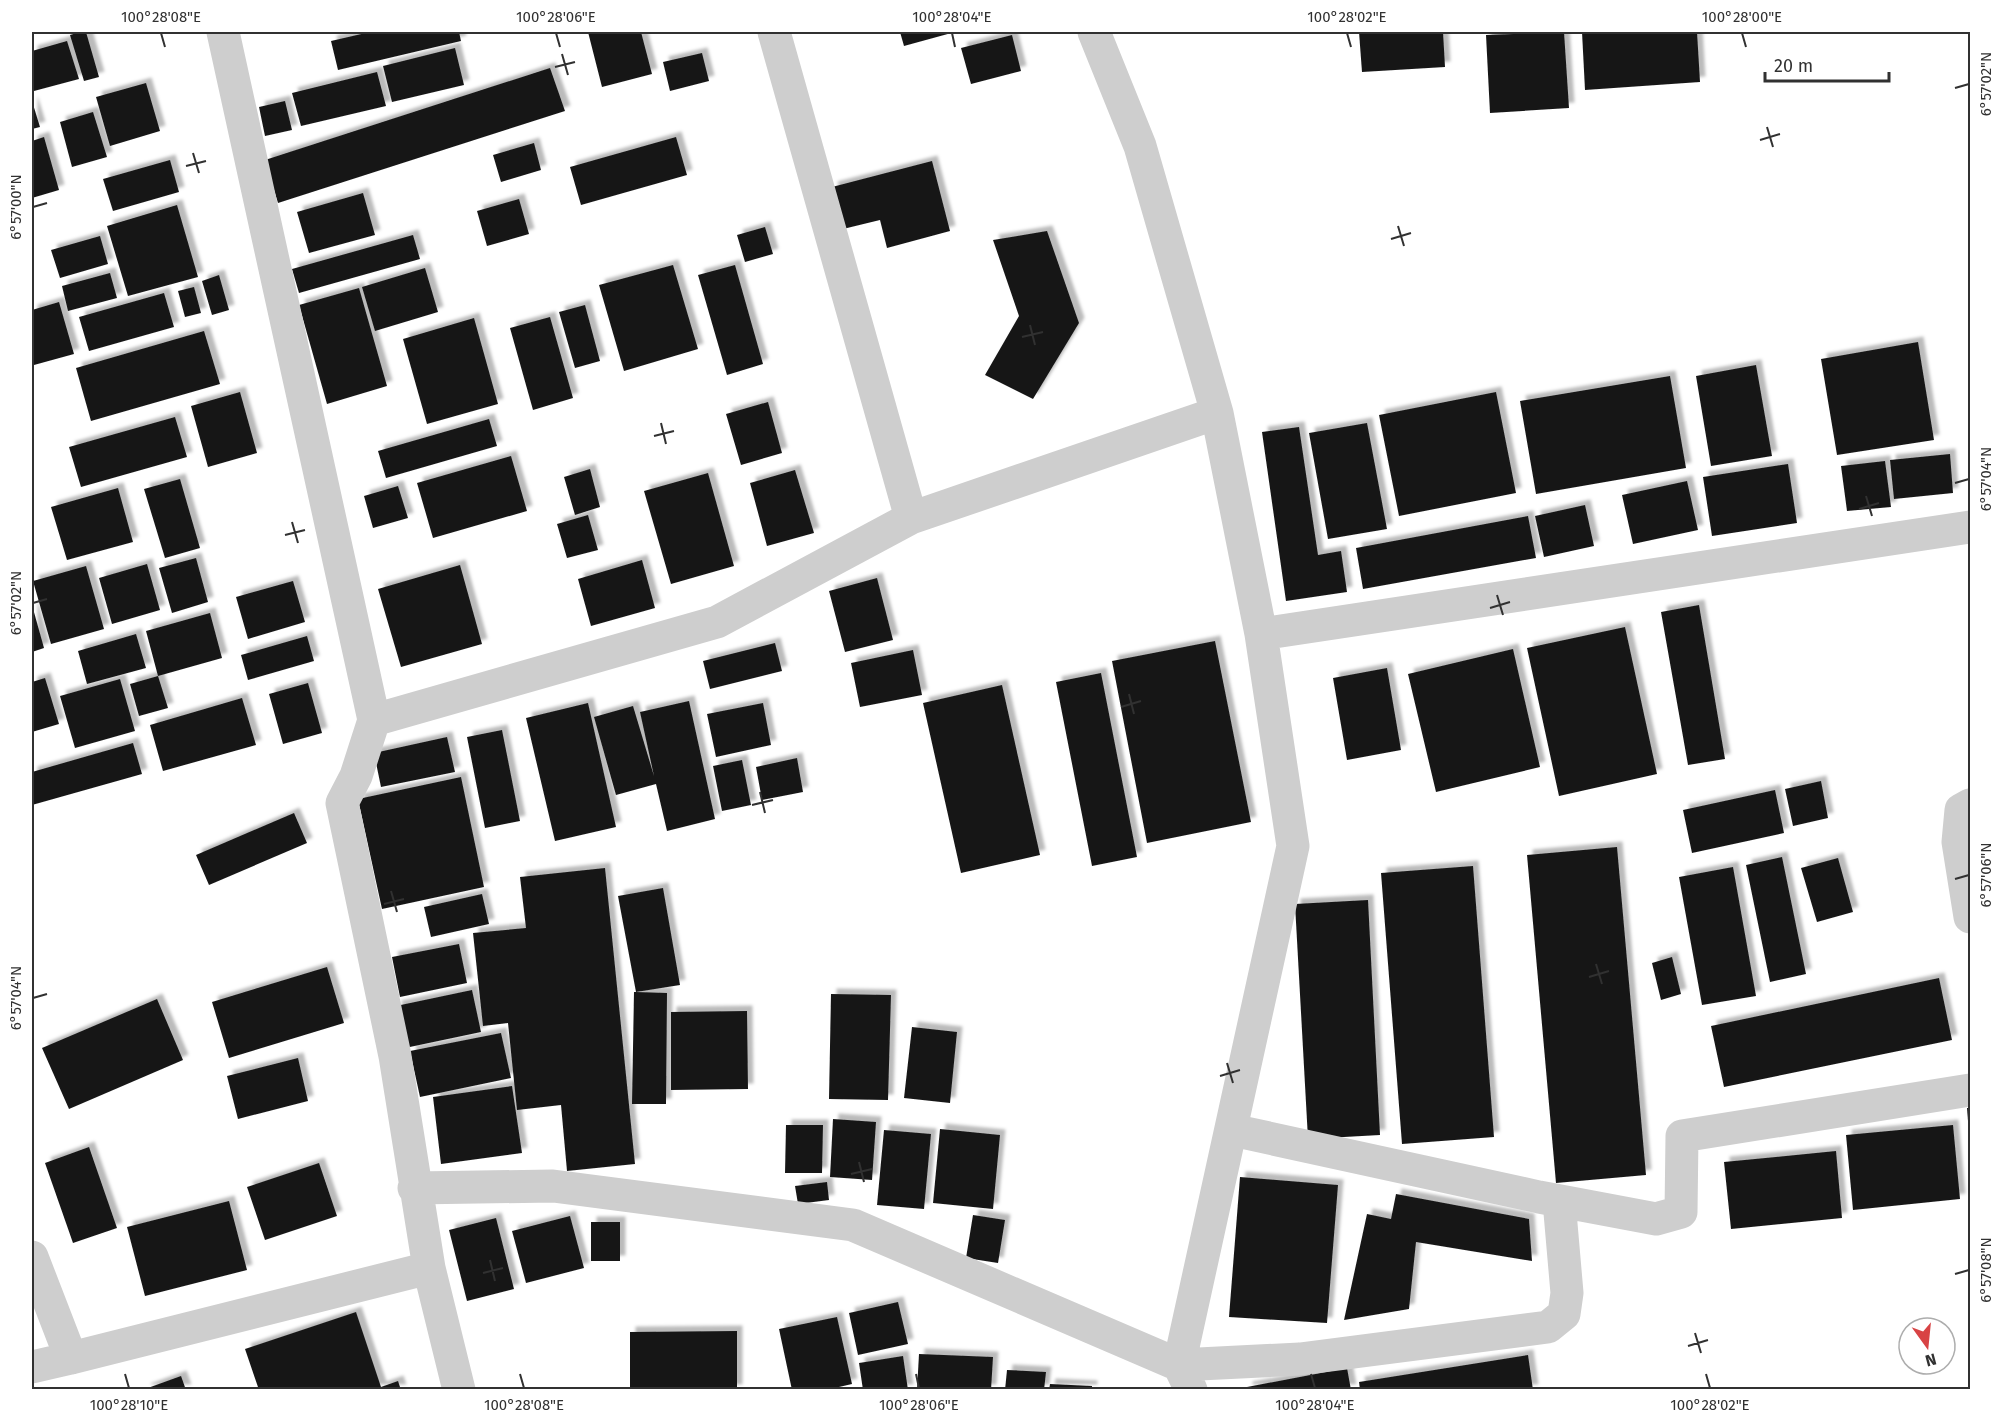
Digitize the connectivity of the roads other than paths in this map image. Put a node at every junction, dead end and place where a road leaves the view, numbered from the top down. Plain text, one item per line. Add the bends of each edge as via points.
1 (223, 32) edge
2 (774, 32) edge
3 (1094, 32) edge
4 (1217, 413) junction
5 (911, 518) junction
6 (1971, 527) edge
7 (1260, 634) junction
8 (374, 720) junction
9 (1971, 805) edge
10 (1971, 917) edge
11 (1971, 1090) edge
12 (1232, 1130) junction
13 (414, 1188) junction
14 (1559, 1201) junction
15 (32, 1257) edge
16 (429, 1268) junction
17 (71, 1358) junction
18 (32, 1368) edge
19 (1185, 1377) edge
20 (459, 1389) edge

1 - 8 street
2 - 5 street
3 - 4 street via 1140,146
4 - 5 street
4 - 7 street
5 - 8 street via 717,622
6 - 7 street
7 - 12 street via 1293,846
8 - 13 street via 356,776 342,804 395,1056
9 - 10 street via 1961,810 1958,842
11 - 14 street via 1682,1136 1681,1212 1656,1220
12 - 14 street
12 - 19 street
13 - 16 street
13 - 19 street via 553,1186 853,1225
14 - 19 street via 1567,1293 1564,1314 1548,1327
15 - 17 street
16 - 17 street
16 - 20 street
17 - 18 street

